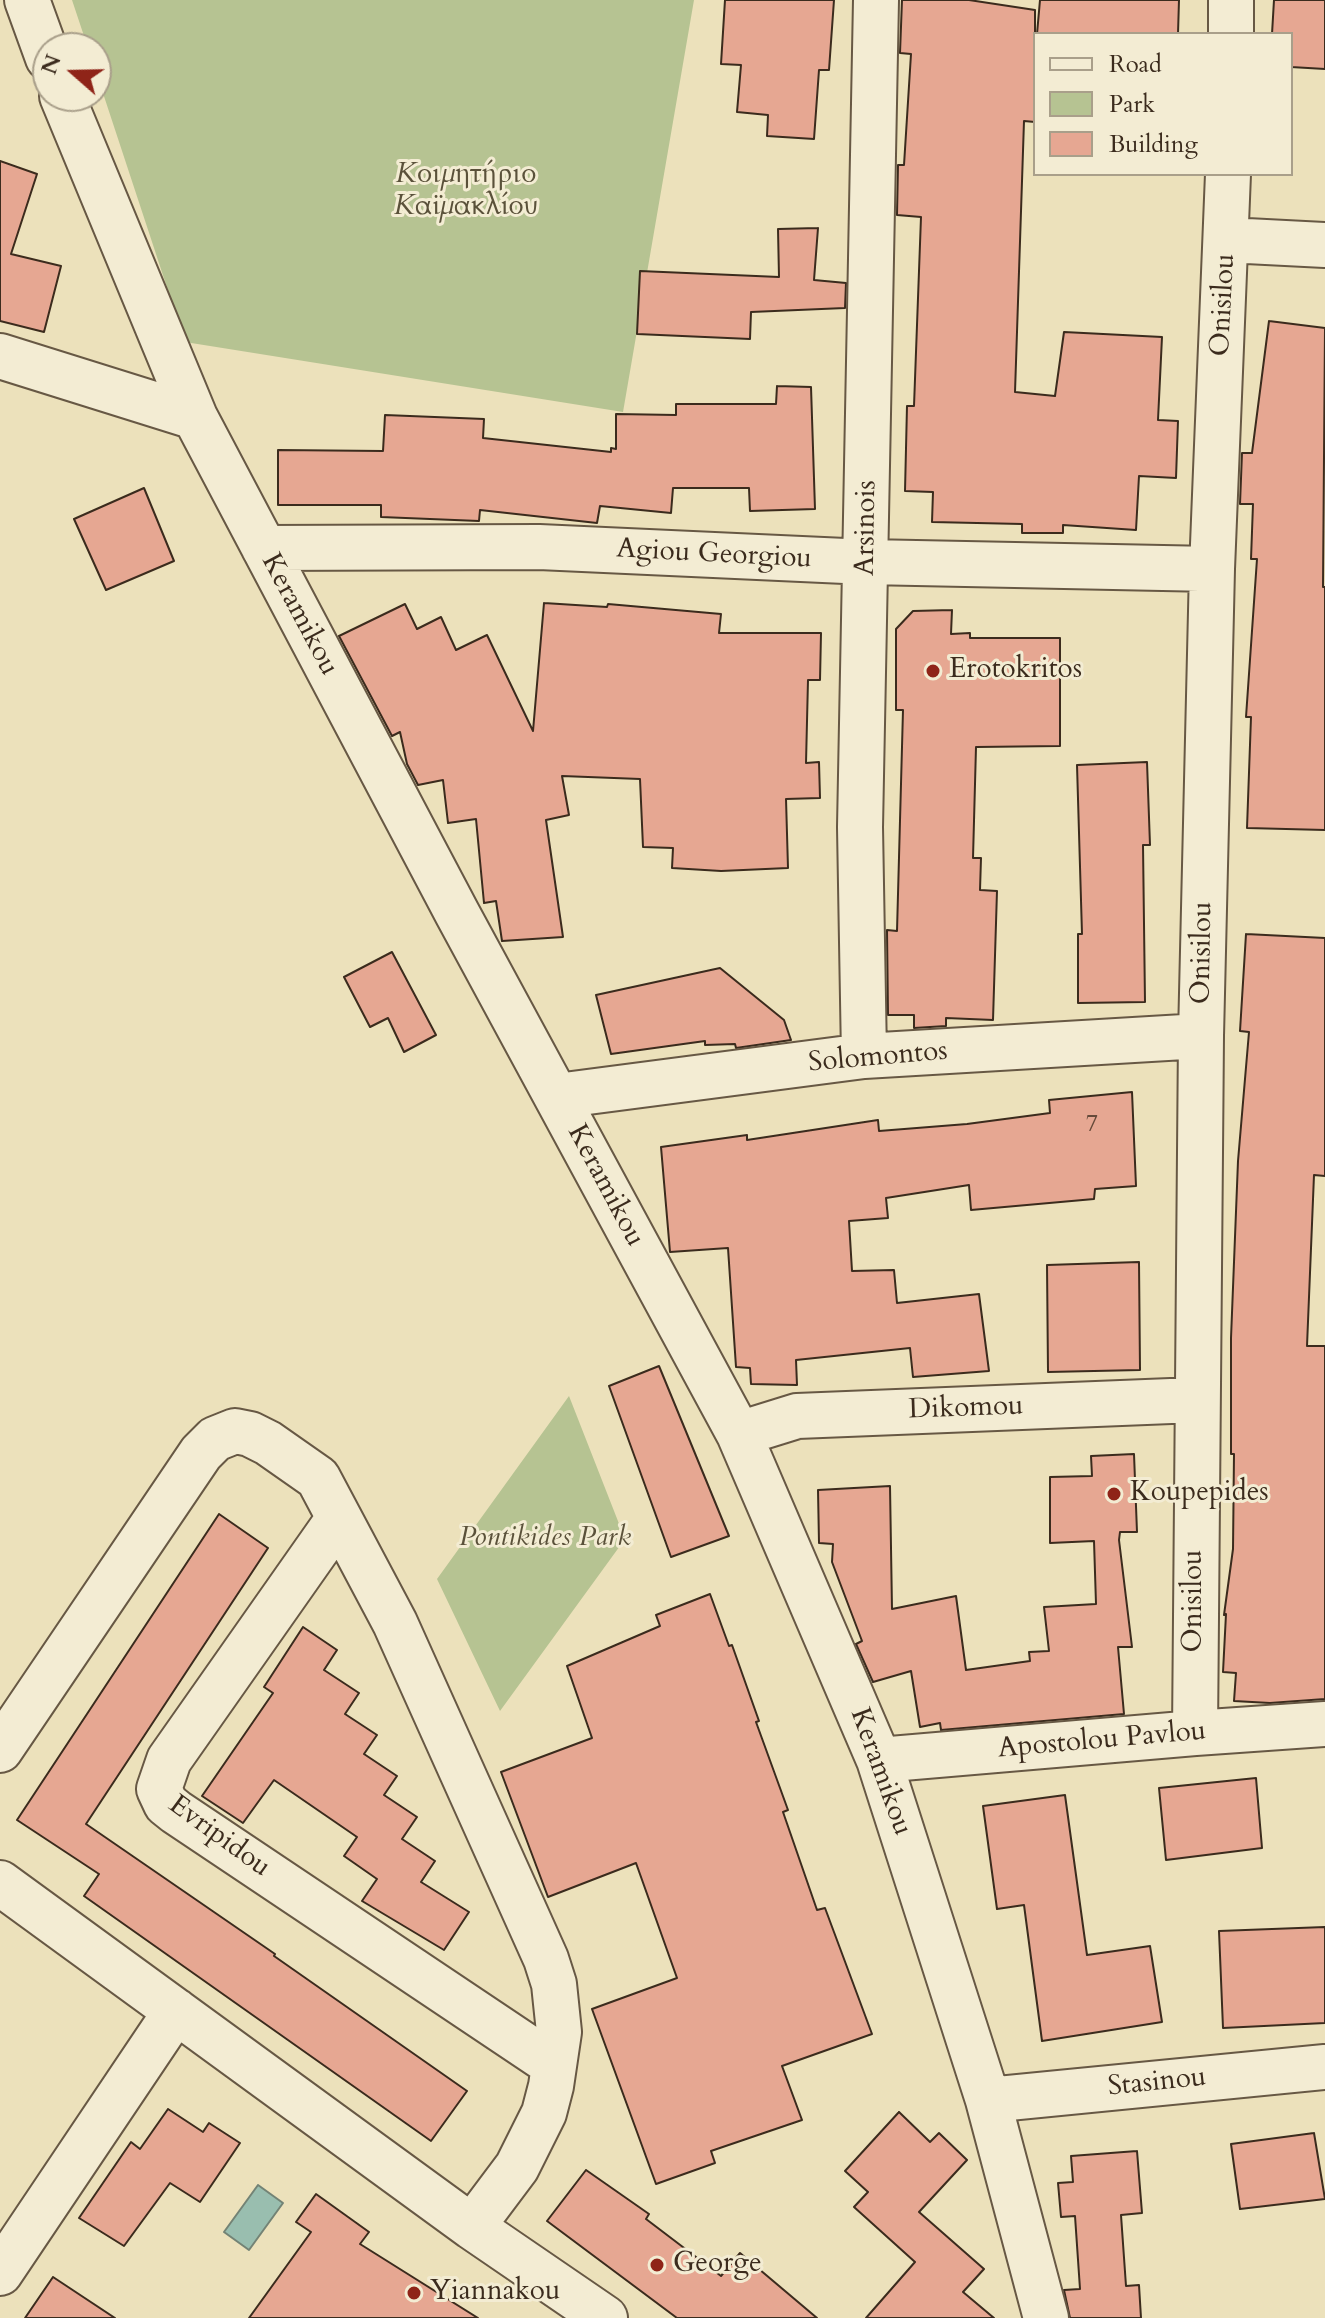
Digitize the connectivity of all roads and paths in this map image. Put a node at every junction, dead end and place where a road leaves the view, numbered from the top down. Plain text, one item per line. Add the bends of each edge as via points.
1 (27, 0) edge
2 (876, 0) edge
3 (1231, 0) edge
4 (39, 32) edge
5 (1231, 32) edge
6 (69, 112) edge
7 (1228, 176) edge
8 (1227, 240) junction
9 (1325, 245) edge
10 (0, 356) edge
11 (195, 417) junction
12 (264, 548) junction
13 (867, 562) junction
14 (1212, 569) junction
15 (1201, 1036) junction
16 (864, 1056) junction
17 (557, 1096) junction
18 (1196, 1400) junction
19 (739, 1434) junction
20 (339, 1518) junction
21 (1325, 1724) edge
22 (1195, 1733) junction
23 (0, 1750) edge
24 (879, 1760) junction
25 (0, 1883) edge
26 (176, 2011) junction
27 (554, 2065) junction
28 (1325, 2067) edge
29 (988, 2100) junction
30 (472, 2227) junction
31 (0, 2273) edge
32 (605, 2318) edge
33 (1046, 2318) edge

1 - 4 street
2 - 13 street, Arsinois
3 - 5 street
6 - 11 street, Keramikou
7 - 8 street, Onisilou
8 - 9 street
8 - 14 street, Onisilou
10 - 11 street
11 - 12 street, Keramikou
12 - 13 street, Agiou Georgiou via 539,547
12 - 17 street, Keramikou
13 - 14 street, Agiou Georgiou
13 - 16 street, Arsinois via 860,827
14 - 15 street, Onisilou
15 - 16 street, Solomontos
15 - 18 street, Onisilou
16 - 17 street, Solomontos
17 - 19 street, Keramikou
18 - 19 street, Dikomou via 797,1416
18 - 22 street, Onisilou
19 - 24 street, Keramikou
20 - 23 street via 318,1478 268,1443 235,1431 215,1439
20 - 27 street via 395,1623 546,1959 559,2032
20 - 27 street, Evripidou via 169,1760 159,1789 176,1812
21 - 22 street, Apostolou Pavlou
22 - 24 street, Apostolou Pavlou
24 - 29 street, Keramikou
25 - 26 street
26 - 30 street
26 - 31 street
27 - 30 street via 532,2140
28 - 29 street, Stasinou
29 - 33 street, Keramikou
30 - 32 street

